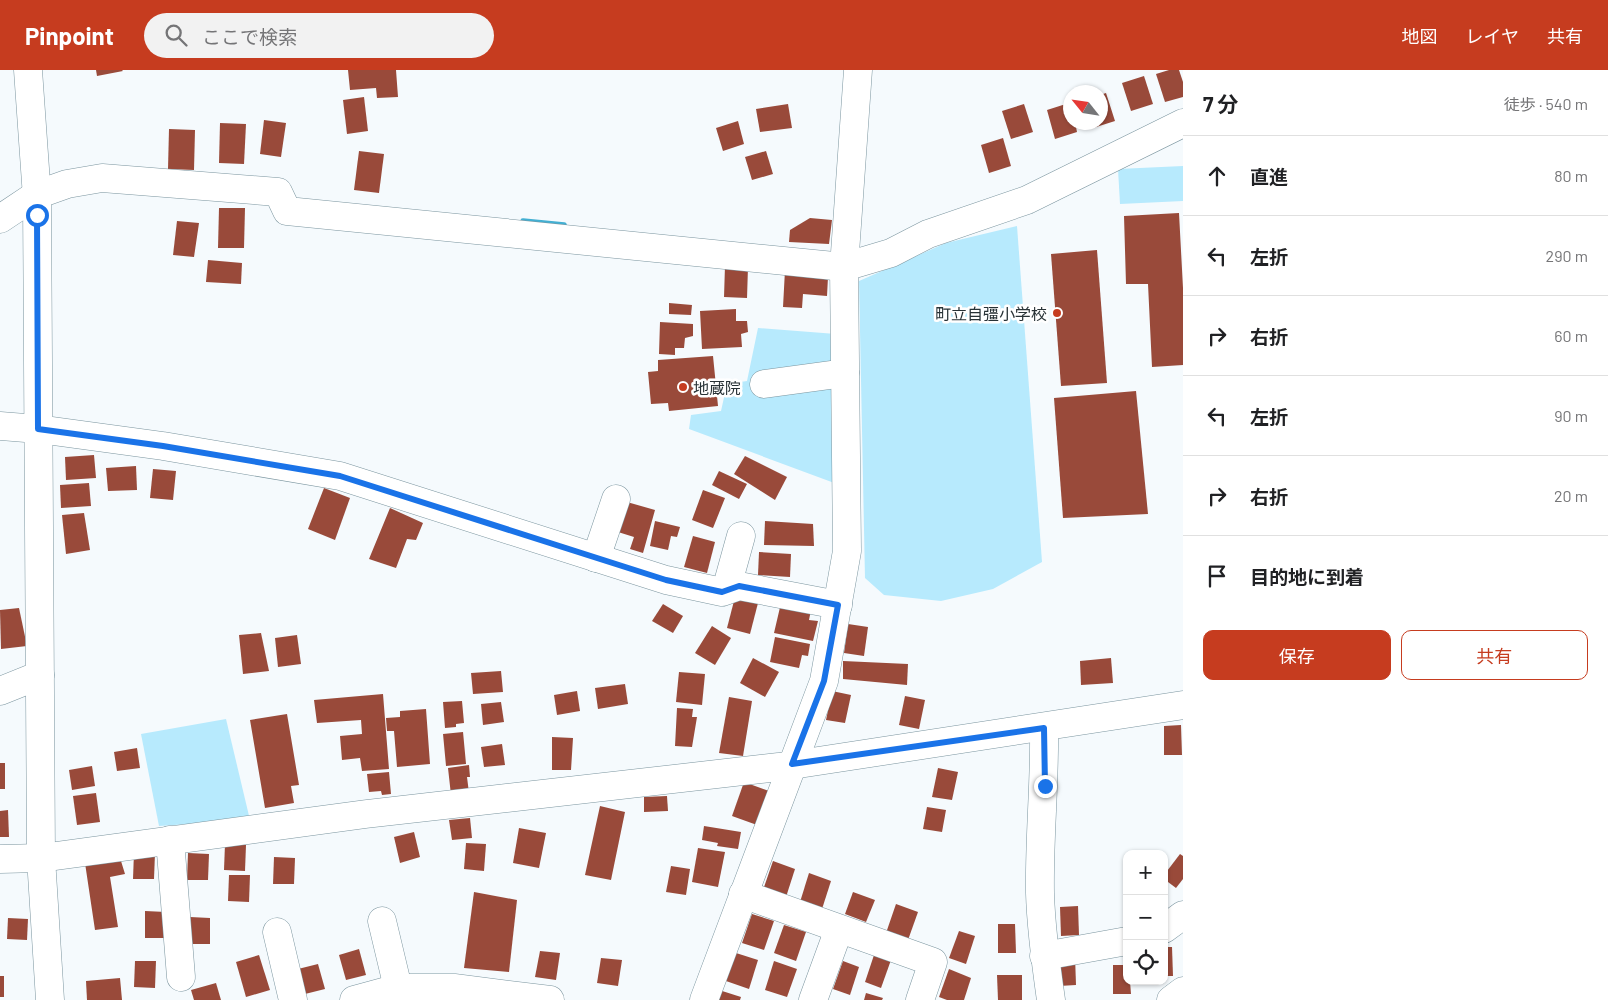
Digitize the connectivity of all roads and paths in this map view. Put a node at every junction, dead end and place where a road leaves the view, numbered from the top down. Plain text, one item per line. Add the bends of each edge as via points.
1 (28, 70) edge
2 (858, 70) edge
3 (1183, 122) edge
4 (37, 202) junction
5 (0, 219) edge
6 (844, 267) junction
7 (845, 373) junction
8 (764, 384) dead end
9 (0, 426) edge
10 (38, 429) junction
11 (616, 499) dead end
12 (741, 536) dead end
13 (596, 558) junction
14 (726, 590) junction
15 (838, 605) junction
16 (40, 675) junction
17 (0, 691) edge
18 (1183, 705) edge
19 (1044, 728) junction
20 (792, 764) junction
21 (170, 840) junction
22 (42, 858) junction
23 (0, 859) edge
24 (743, 894) junction
25 (1183, 915) edge
26 (382, 921) dead end
27 (1168, 926) edge
28 (839, 929) junction
29 (277, 932) dead end
30 (1123, 942) edge
31 (1044, 956) junction
32 (181, 977) dead end
33 (1183, 991) edge
34 (398, 994) edge
35 (50, 1000) edge
36 (293, 1000) edge
37 (354, 1000) edge
38 (550, 1000) edge
39 (704, 1000) edge
40 (813, 1000) edge
41 (920, 1000) edge
42 (1052, 1000) edge
43 (1171, 1000) edge

1 - 4 street
2 - 6 street
3 - 6 street via 1027,200 928,234 891,253
4 - 5 street
4 - 6 street via 67,184 102,178
4 - 10 street
6 - 7 street
7 - 8 street
7 - 15 street via 847,550
9 - 10 street
10 - 13 street via 340,476
10 - 16 street
11 - 13 street
12 - 14 street
13 - 14 street via 666,580 722,592
14 - 15 street via 739,586
15 - 20 street via 824,681
16 - 17 street
16 - 22 street
18 - 19 street
19 - 20 street
19 - 31 street via 1040,892
20 - 21 street
20 - 24 street
21 - 22 street
21 - 32 street
22 - 23 street
22 - 35 street
24 - 28 street
24 - 39 street
25 - 27 street
26 - 34 street
28 - 40 street
28 - 41 street via 932,962
29 - 36 street
30 - 31 street
31 - 42 street
33 - 43 street
34 - 37 street
34 - 38 street via 454,988

